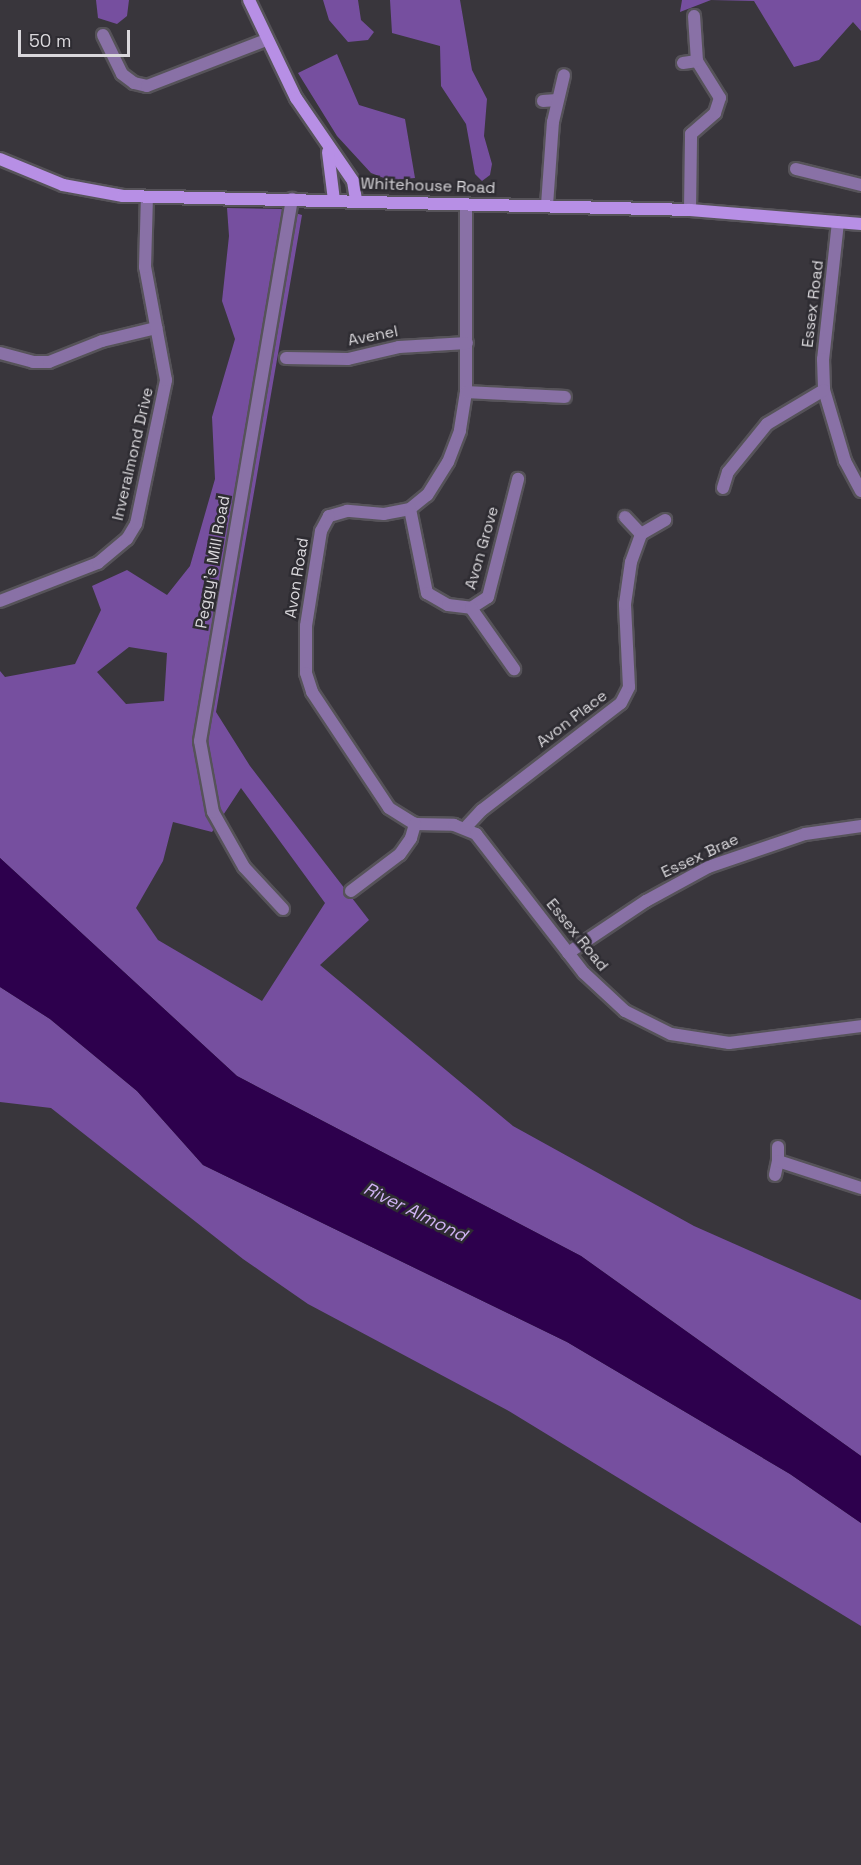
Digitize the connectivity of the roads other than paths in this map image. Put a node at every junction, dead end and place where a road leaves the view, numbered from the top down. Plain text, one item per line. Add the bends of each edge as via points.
1 (249, 0) edge
2 (694, 16) dead end
3 (103, 35) dead end
4 (266, 40) junction
5 (697, 61) junction
6 (683, 63) dead end
7 (564, 75) dead end
8 (557, 100) junction
9 (543, 101) dead end
10 (323, 140) junction
11 (0, 159) edge
12 (796, 169) dead end
13 (861, 185) edge
14 (147, 197) junction
15 (292, 199) junction
16 (334, 200) junction
17 (356, 200) junction
18 (466, 204) junction
19 (547, 206) junction
20 (690, 210) junction
21 (838, 222) junction
22 (861, 224) edge
23 (156, 328) junction
24 (467, 343) junction
25 (0, 353) edge
26 (286, 358) dead end
27 (824, 390) junction
28 (466, 392) junction
29 (565, 397) dead end
30 (513, 486) dead end
31 (723, 488) dead end
32 (861, 491) edge
33 (410, 509) junction
34 (625, 517) dead end
35 (664, 520) dead end
36 (641, 534) junction
37 (0, 601) edge
38 (471, 608) junction
39 (512, 664) dead end
40 (415, 824) junction
41 (861, 826) edge
42 (466, 827) junction
43 (351, 891) dead end
44 (283, 909) dead end
45 (568, 953) junction
46 (861, 1026) edge
47 (778, 1147) dead end
48 (778, 1161) junction
49 (775, 1175) dead end
50 (861, 1188) edge

1 - 4 street
2 - 5 street
3 - 4 street via 122,74 147,86
4 - 10 street
5 - 6 street
5 - 20 street via 720,98 715,113 691,134
7 - 8 street
8 - 9 street
8 - 19 street
10 - 16 street via 333,165
10 - 17 street via 353,181
11 - 14 street, Whitehouse Road via 63,184
12 - 13 street
14 - 15 street, Whitehouse Road
14 - 23 street, Inveralmond Drive via 145,267
15 - 16 street, Whitehouse Road
15 - 44 street, Peggy's Mill Road via 200,741 213,812 244,867
16 - 17 street, Whitehouse Road
17 - 18 street, Whitehouse Road
18 - 19 street, Whitehouse Road
18 - 24 street
19 - 20 street, Whitehouse Road
20 - 21 street, Whitehouse Road
21 - 22 street, Whitehouse Road
21 - 27 street, Essex Road via 823,359
23 - 25 street via 102,341 50,362 33,362
23 - 37 street, Inveralmond Drive via 166,380 136,524 127,539 98,563
24 - 26 street, Avenel via 399,347 348,359
24 - 28 street
27 - 31 street via 767,424 728,472
27 - 32 street, Essex Road via 842,452
28 - 29 street
28 - 33 street via 460,431 448,462 427,495
30 - 38 street, Avon Grove via 488,597
33 - 38 street, Avon Grove via 427,592 448,605
33 - 40 street, Avon Road via 384,514 347,511 329,516 321,531 305,651 312,692 389,808
34 - 36 street
35 - 36 street
36 - 42 street, Avon Place via 631,562 625,604 629,687 621,703 482,810
38 - 39 street, Avon Grove
40 - 42 street, Avon Road
40 - 43 street via 400,854
41 - 45 street, Essex Brae via 805,834 708,867 646,901
42 - 45 street, Essex Road via 476,834
45 - 46 street, Essex Road via 624,1011 671,1034 704,1041 750,1042
47 - 48 street
48 - 49 street
48 - 50 street

